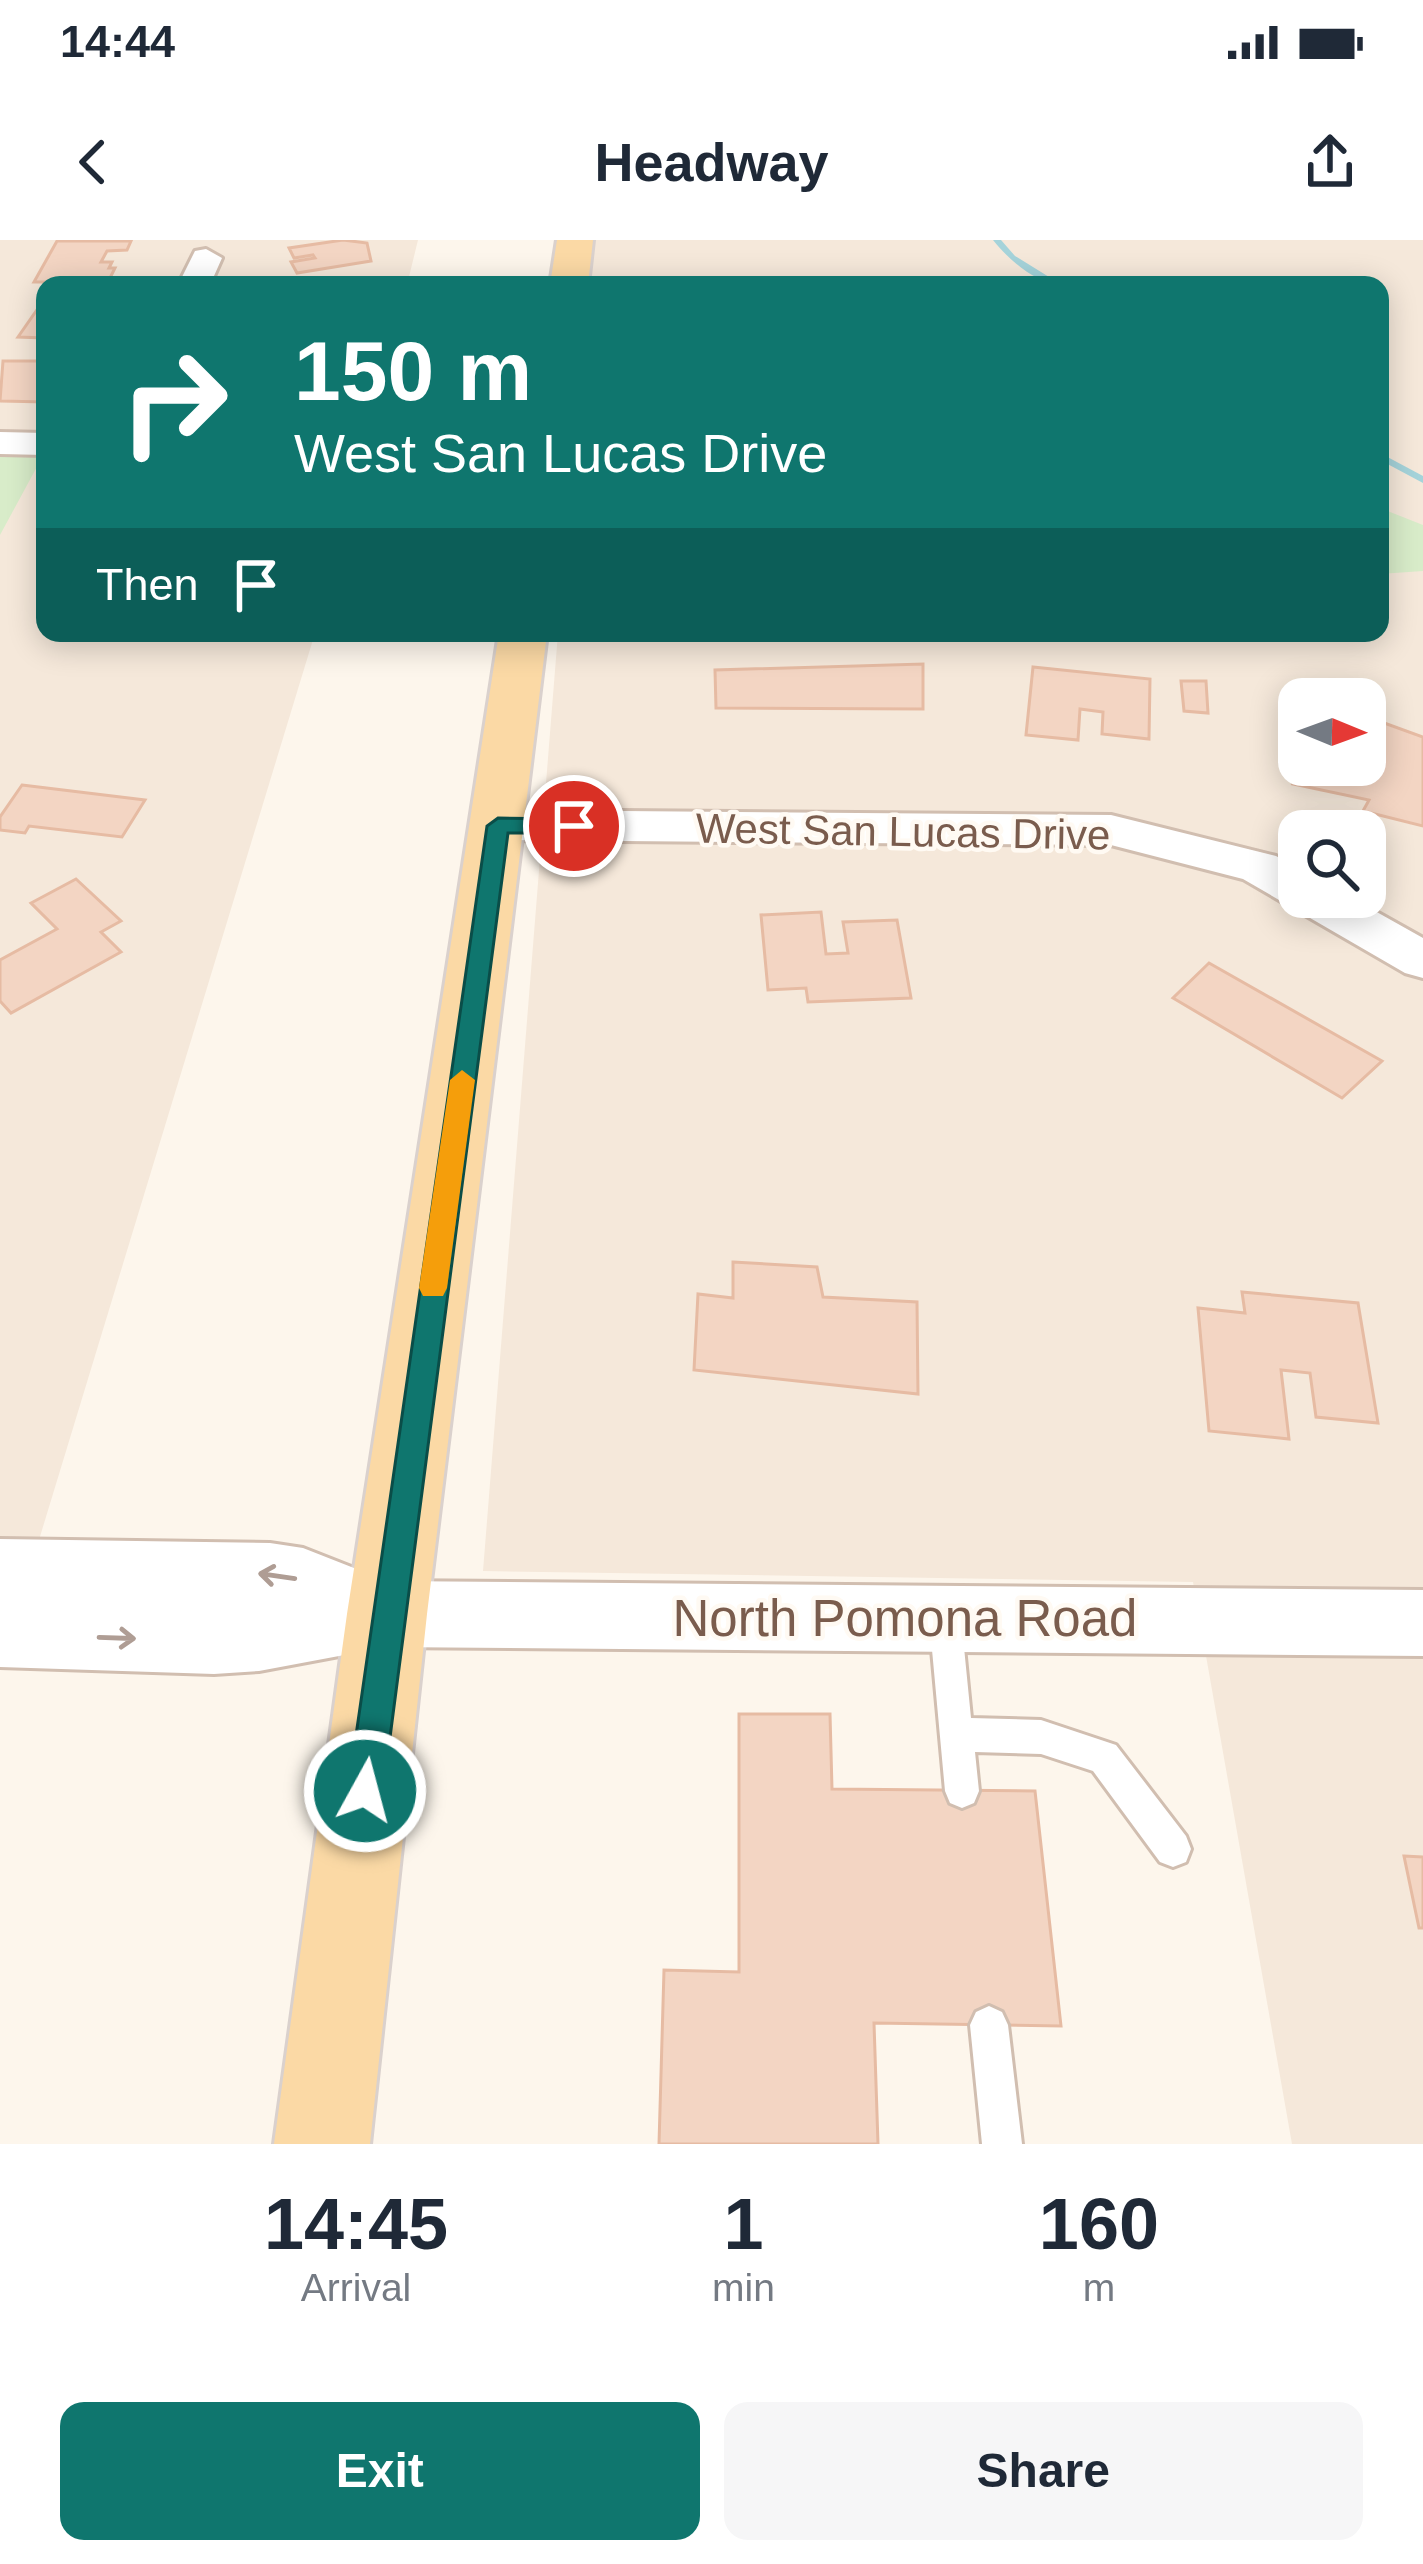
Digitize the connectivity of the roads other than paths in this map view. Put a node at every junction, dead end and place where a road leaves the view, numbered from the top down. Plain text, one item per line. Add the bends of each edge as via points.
1 (575, 240) edge
2 (570, 276) edge
3 (0, 443) edge
4 (36, 444) edge
5 (522, 642) edge
6 (498, 826) junction
7 (1278, 878) edge
8 (1349, 918) edge
9 (1423, 960) edge
10 (0, 1570) edge
11 (387, 1614) junction
12 (945, 1617) junction
13 (1423, 1623) edge
14 (0, 1634) edge
15 (956, 1735) junction
16 (962, 1791) dead end
17 (1173, 1849) dead end
18 (989, 2024) dead end
19 (322, 2144) edge
20 (1002, 2144) edge

1 - 2 main road
3 - 4 street
5 - 6 main road
6 - 7 street, West San Lucas Drive via 1111,830
6 - 11 main road
8 - 9 street
11 -> 10 street, North Pomona Road via 269,1574
11 - 12 street, North Pomona Road
14 -> 11 street, North Pomona Road via 214,1641
11 - 19 main road
12 - 13 street, North Pomona Road
12 - 15 lane
15 - 16 lane
15 - 17 lane via 1041,1736 1104,1756
18 - 20 lane

